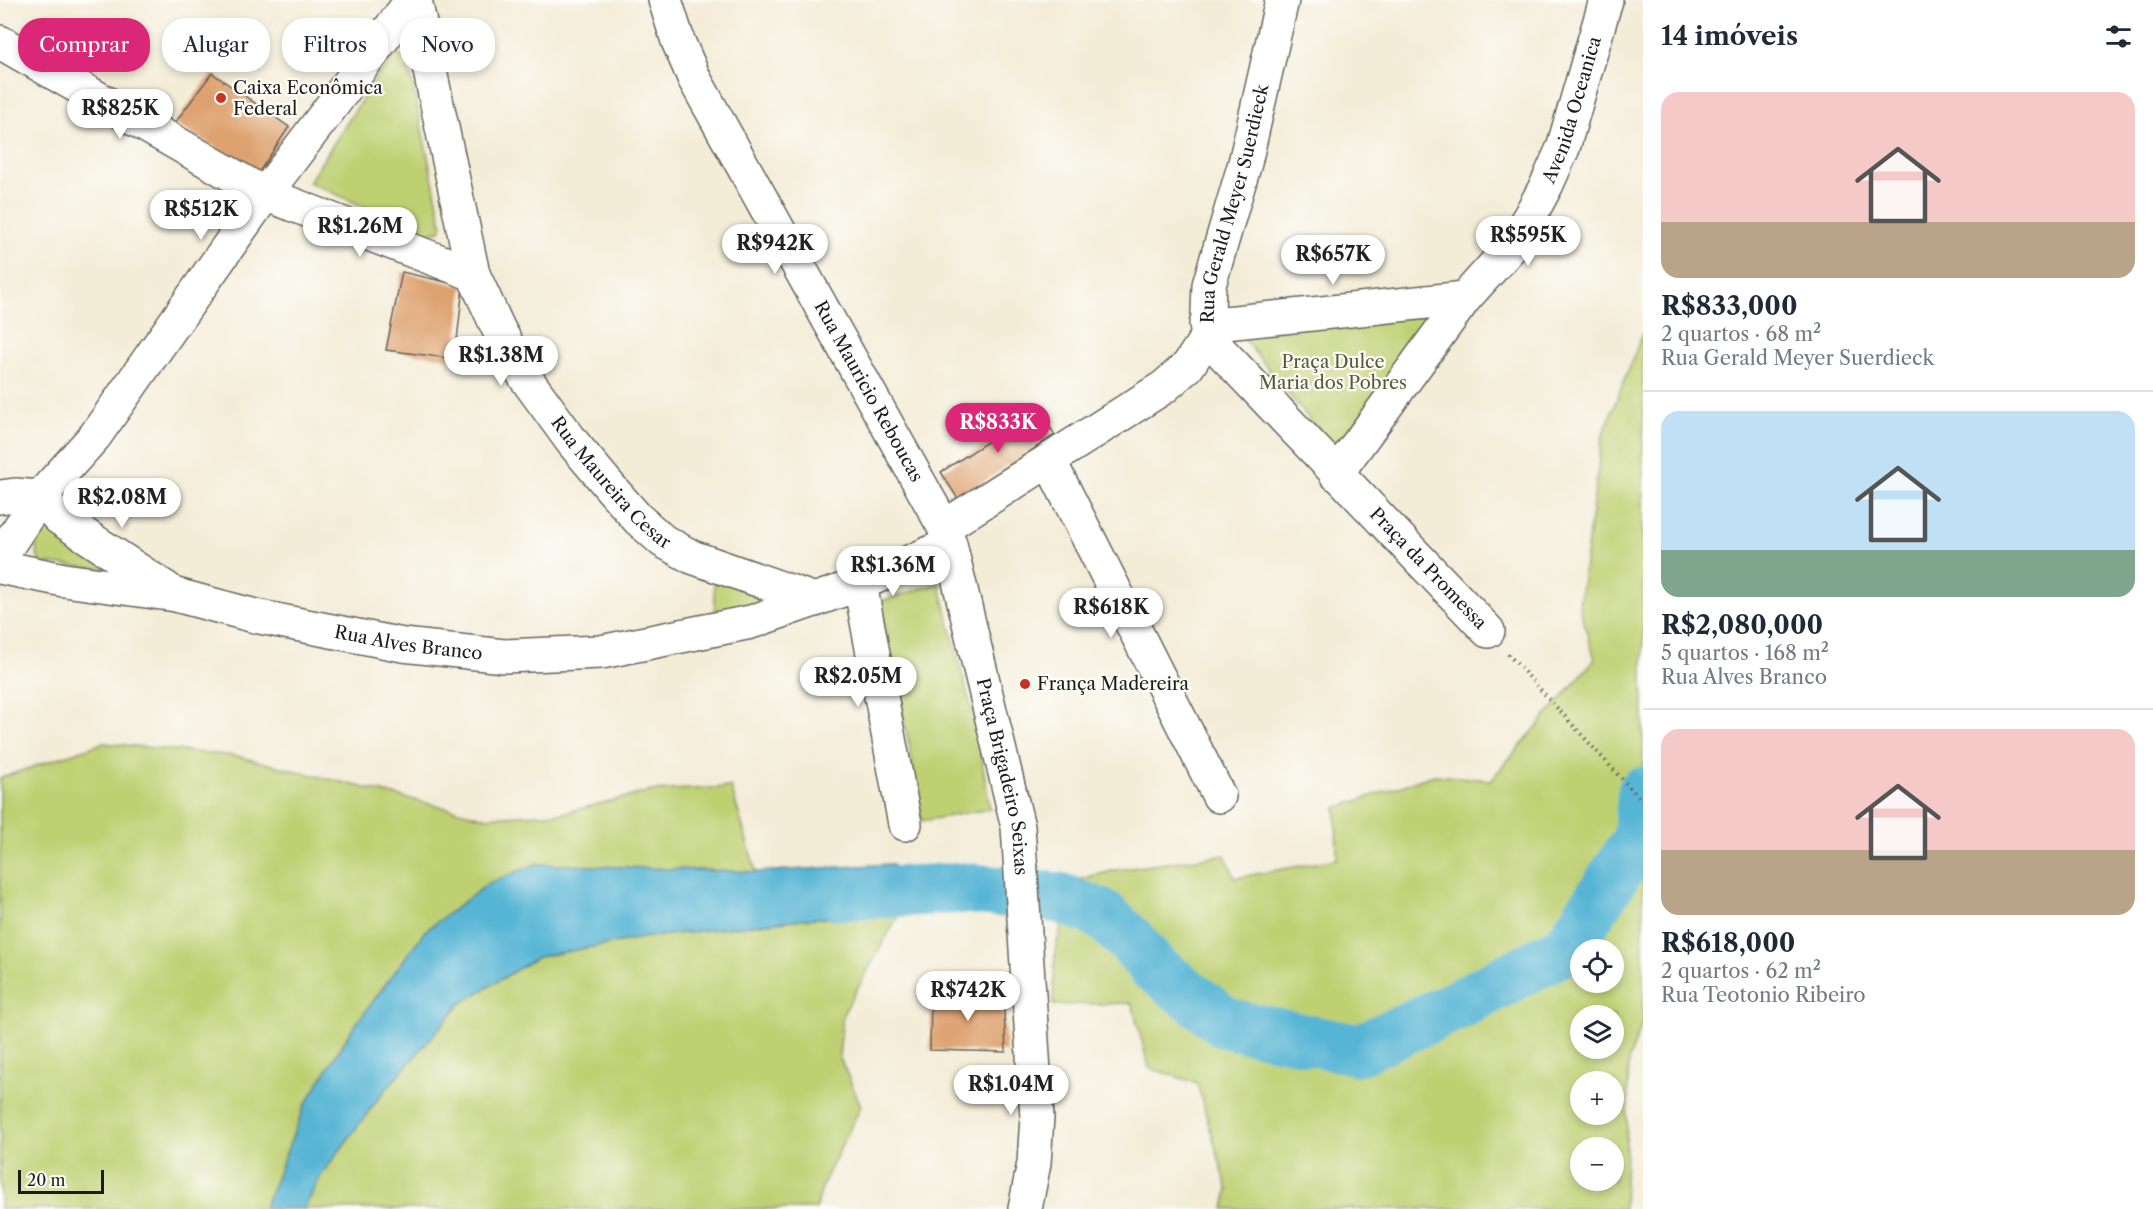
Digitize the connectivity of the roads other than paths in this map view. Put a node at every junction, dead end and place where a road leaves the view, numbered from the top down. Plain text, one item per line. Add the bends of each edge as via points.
1 (414, 0) edge
2 (665, 0) edge
3 (1282, 0) edge
4 (1606, 0) edge
5 (0, 42) edge
6 (265, 194) junction
7 (473, 274) junction
8 (1465, 298) junction
9 (1207, 331) junction
10 (1049, 460) junction
11 (1336, 474) junction
12 (0, 497) edge
13 (40, 497) junction
14 (947, 535) junction
15 (0, 557) edge
16 (0, 567) edge
17 (860, 584) junction
18 (176, 595) junction
19 (816, 600) junction
20 (1488, 632) road end
21 (1219, 796) dead end
22 (905, 824) dead end
23 (1025, 1209) edge

1 - 6 street
1 - 7 street, Rua Maureira Cesar
2 - 14 street, Rua Mauricio Reboucas via 695,80
3 - 9 street, Rua Gerald Meyer Suerdieck via 1245,163 1209,285
4 - 8 street, Avenida Oceanica via 1563,148 1547,184 1511,247
5 - 6 street
6 - 7 street
6 - 13 street via 95,436
7 - 19 street, Rua Maureira Cesar via 525,377 573,443 638,519 663,541 692,557
8 - 9 street
8 - 11 street, Avenida Oceanica
9 - 10 street, Rua Gerald Meyer Suerdieck via 1188,366 1164,387
9 - 11 street, Praça da Promessa
10 - 14 street, Rua Gerald Meyer Suerdieck
10 - 21 street
11 - 20 street, Praça da Promessa
12 - 13 street
13 - 15 street
13 - 18 street via 59,518
14 - 17 street
14 - 23 street, Praça Brigadeiro Seixas via 1018,827 1037,1117
16 - 18 street, Rua Alves Branco
17 - 19 street
17 - 22 street
18 - 19 street, Rua Alves Branco via 255,616 403,645 504,656 600,652 751,622

